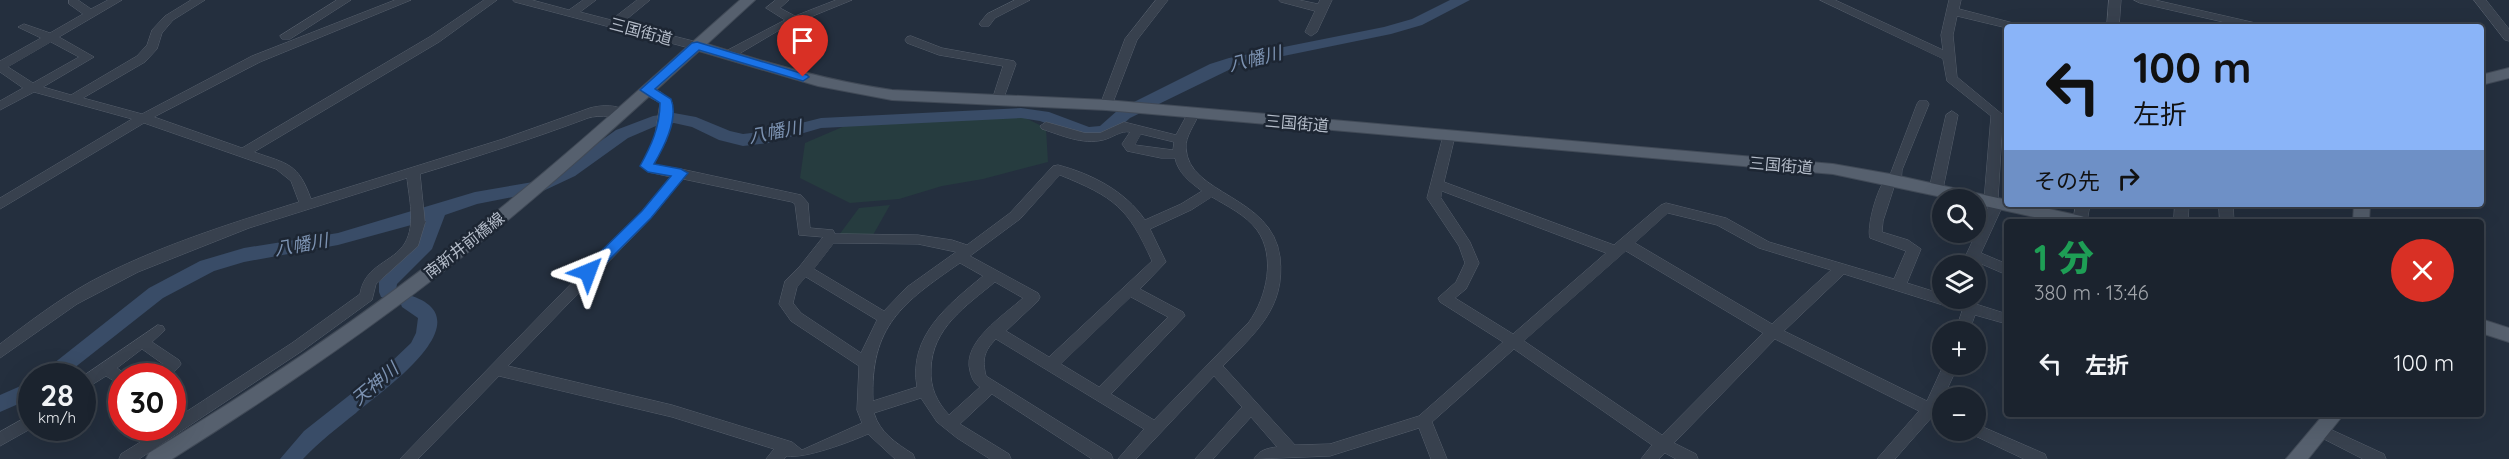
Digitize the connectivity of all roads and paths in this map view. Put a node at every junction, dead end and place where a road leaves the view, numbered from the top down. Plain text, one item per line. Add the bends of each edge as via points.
1 (116, 0) edge
2 (199, 0) edge
3 (345, 0) edge
4 (405, 0) edge
5 (490, 0) edge
6 (519, 0) edge
7 (590, 0) edge
8 (644, 0) edge
9 (748, 0) edge
10 (783, 0) edge
11 (846, 0) edge
12 (1024, 0) edge
13 (1162, 0) edge
14 (1285, 0) edge
15 (1826, 0) edge
16 (2115, 0) edge
17 (2140, 0) edge
18 (2480, 0) edge
19 (73, 2) dead end
20 (1324, 4) edge
21 (1953, 5) edge
22 (572, 13) junction
23 (92, 14) junction
24 (795, 21) junction
25 (614, 24) junction
26 (985, 24) dead end
27 (2008, 24) edge
28 (2113, 24) edge
29 (2247, 24) edge
30 (24, 27) dead end
31 (1311, 32) dead end
32 (286, 36) dead end
33 (50, 37) junction
34 (2509, 37) edge
35 (910, 40) dead end
36 (697, 46) junction
37 (728, 55) junction
38 (1948, 57) junction
39 (0, 66) edge
40 (2509, 73) edge
41 (2484, 79) edge
42 (32, 88) junction
43 (646, 90) junction
44 (72, 99) junction
45 (998, 100) junction
46 (1923, 104) dead end
47 (1106, 105) junction
48 (0, 106) edge
49 (621, 112) junction
50 (1193, 114) junction
51 (1952, 115) dead end
52 (143, 118) junction
53 (1046, 126) dead end
54 (1137, 130) junction
55 (1449, 136) junction
56 (1181, 147) junction
57 (243, 153) junction
58 (413, 173) junction
59 (681, 173) junction
60 (1893, 180) junction
61 (1438, 185) junction
62 (1936, 189) joint
63 (1211, 191) junction
64 (1986, 200) edge
65 (1994, 202) junction
66 (0, 204) edge
67 (306, 204) junction
68 (2004, 205) edge
69 (2012, 207) edge
70 (2056, 219) edge
71 (1144, 226) junction
72 (830, 238) junction
73 (1619, 247) junction
74 (964, 254) junction
75 (1973, 255) edge
76 (1986, 264) edge
77 (1841, 269) junction
78 (2004, 269) edge
79 (806, 270) junction
80 (994, 275) junction
81 (1898, 287) junction
82 (1130, 290) junction
83 (1932, 297) edge
84 (363, 300) junction
85 (381, 309) junction
86 (1970, 309) joint
87 (885, 318) junction
88 (2004, 318) edge
89 (1966, 321) edge
90 (2484, 328) edge
91 (158, 330) dead end
92 (994, 331) junction
93 (1773, 332) junction
94 (2509, 334) edge
95 (1513, 341) junction
96 (142, 342) junction
97 (297, 347) junction
98 (0, 352) edge
99 (311, 358) junction
100 (173, 363) edge
101 (867, 364) junction
102 (1050, 365) junction
103 (1214, 366) junction
104 (106, 368) joint
105 (495, 369) junction
106 (96, 375) edge
107 (990, 387) junction
108 (924, 391) junction
109 (1100, 395) junction
110 (1251, 407) junction
111 (865, 410) junction
112 (1932, 410) edge
113 (1932, 416) edge
114 (2333, 417) edge
115 (1424, 420) junction
116 (950, 424) junction
117 (870, 426) junction
118 (1155, 428) junction
119 (18, 429) edge
120 (2321, 431) junction
121 (1986, 435) edge
122 (0, 440) edge
123 (1664, 445) junction
124 (786, 446) junction
125 (1291, 451) junction
126 (801, 458) edge
127 (128, 459) edge
128 (156, 459) edge
129 (408, 459) edge
130 (774, 459) edge
131 (908, 459) edge
132 (1004, 459) edge
133 (1105, 459) edge
134 (1126, 459) edge
135 (1203, 459) edge
136 (1262, 459) edge
137 (1439, 459) edge
138 (1650, 459) edge
139 (1690, 459) edge
140 (1885, 459) edge
141 (2039, 459) edge
142 (2296, 459) edge
143 (2378, 459) edge

1 - 23 street
2 - 44 street via 169,18 141,59
3 - 32 street
4 - 52 street via 256,59
5 - 57 street via 435,39
6 - 22 street, 三国街道
7 - 22 street
8 - 25 street
9 - 36 main road, 南新井前橋線
10 - 24 street via 772,8
11 - 24 street
12 - 26 street via 991,16
13 - 47 street via 1131,39
14 - 20 street
15 - 38 street
16 - 28 street
17 - 29 street
18 - 34 street
19 - 23 street
20 - 31 street
21 - 27 street
21 - 38 street via 1947,35
22 - 25 street, 三国街道
23 - 33 street
24 - 37 street
25 - 36 street, 三国街道
30 - 33 street
33 - 39 street
33 - 42 street via 88,57
35 - 45 street via 939,51 1010,64
36 - 37 main road, 三国街道
36 - 43 main road, 南新井前橋線
37 - 45 main road, 三国街道 via 857,91
38 - 65 street via 1951,78 1997,115
39 - 42 street
40 - 41 main road
42 - 44 street
42 - 48 street
43 - 49 main road, 南新井前橋線
43 - 59 street via 666,102 660,141 647,166
44 - 52 street
45 - 47 main road, 三国街道
46 - 60 street
47 - 50 main road, 三国街道
49 - 58 street via 594,111 538,134
49 - 85 main road, 南新井前橋線 via 515,206
50 - 55 main road, 三国街道
50 - 56 street
51 - 62 street
52 - 57 street
52 - 66 street
53 - 54 street via 1086,140 1102,138 1124,126
54 - 56 street
54 - 56 street via 1128,144 1131,148 1161,154
55 - 60 main road, 三国街道 via 1833,169
55 - 61 street
56 - 63 street via 1181,160 1191,177
57 - 67 street via 281,166 297,178
58 - 67 street
58 - 84 street via 418,224 411,246 369,282 368,296
59 - 72 street via 796,198 801,203 804,232 828,233
59 - 105 street via 647,214
60 - 62 main road, 三国街道
60 - 81 street via 1876,221 1875,235 1914,249
61 - 73 street
61 - 95 street via 1434,198 1465,245 1472,263 1461,285 1445,298
63 - 71 street
63 - 103 street via 1257,220 1268,234 1275,262 1274,281 1258,320
64 - 65 main road, 三国街道
65 - 68 main road, 三国街道
65 - 75 street
67 - 98 street via 129,269 70,301
69 - 70 main road, 三国街道
71 - 74 street via 1127,203 1058,169 1015,216
71 - 82 street via 1159,262
72 - 74 street via 956,245
72 - 79 street
73 - 77 street via 1666,208 1721,221 1764,245
73 - 93 street
73 - 95 street
74 - 80 street
74 - 87 street via 910,292
76 - 78 street
77 - 81 street
77 - 93 street
79 - 87 street
79 - 101 street via 790,285 786,304 796,317
80 - 92 street via 1034,297
80 - 108 street via 940,322 926,342
81 - 83 street
82 - 102 street
82 - 109 street via 1178,316
84 - 85 street
84 - 97 street
85 - 99 main road, 南新井前橋線
86 - 88 street
86 - 89 street
87 - 101 street via 869,349
90 - 94 main road
91 - 96 street
92 - 102 street
92 - 107 street via 980,346 975,362 980,379
93 - 112 street
93 - 123 street
95 - 115 street
95 - 123 street
96 - 100 street
96 - 104 street
97 - 99 street
97 - 127 street
99 - 128 main road, 南新井前橋線
101 - 111 street
102 - 109 street
103 - 110 street
103 - 118 street
104 - 106 street
105 - 124 street via 672,411
105 - 129 street
107 - 116 street
107 - 133 street
108 - 111 street
108 - 116 street
109 - 118 street
110 - 125 street
110 - 135 street
111 - 117 street
113 - 140 street
114 - 120 main road
115 - 125 street via 1330,450
115 - 137 street
116 - 132 street
117 - 126 street
117 - 131 street via 888,446
118 - 134 street
119 - 122 street
120 - 142 main road
120 - 143 street
121 - 141 street
123 - 138 street
123 - 139 street
124 - 126 street
124 - 130 street
125 - 136 street

